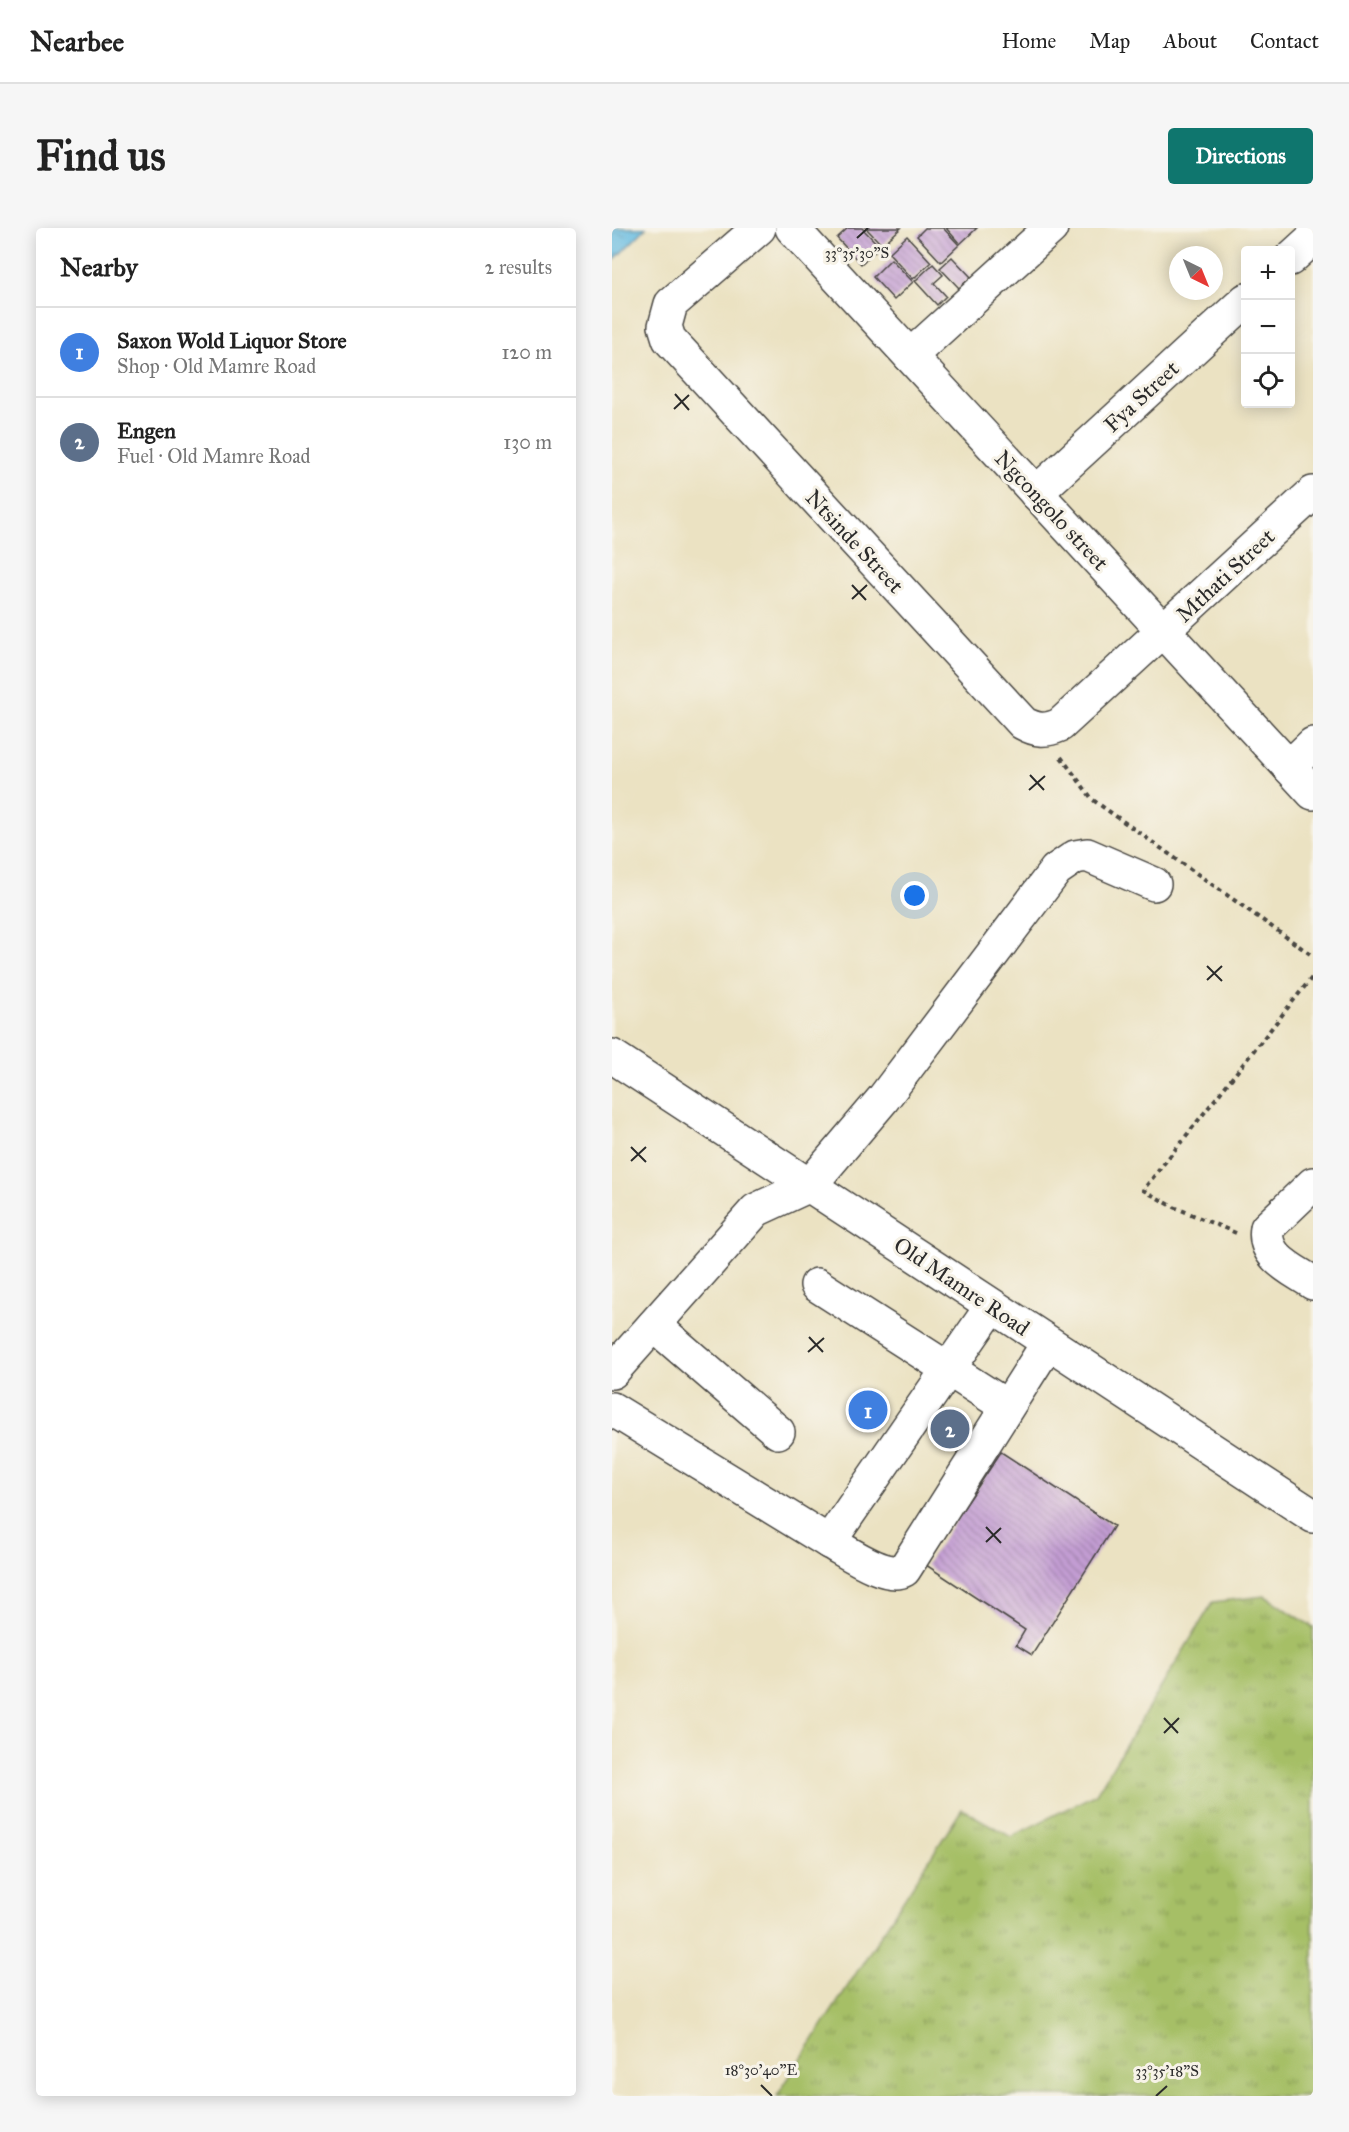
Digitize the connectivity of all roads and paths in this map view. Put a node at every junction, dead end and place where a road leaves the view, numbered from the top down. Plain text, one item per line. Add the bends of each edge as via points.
1 (759, 228) edge
2 (792, 228) edge
3 (1051, 228) edge
4 (1313, 238) edge
5 (1295, 254) edge
6 (1241, 304) edge
7 (910, 356) junction
8 (1036, 493) junction
9 (1313, 493) edge
10 (1164, 631) junction
11 (1041, 730) junction
12 (1313, 744) edge
13 (1289, 766) junction
14 (1313, 793) edge
15 (1154, 884) dead end
16 (1313, 956) edge
17 (1313, 976) edge
18 (612, 1056) edge
19 (1313, 1184) edge
20 (810, 1185) junction
21 (1267, 1245) junction
22 (1313, 1283) edge
23 (817, 1285) dead end
24 (992, 1306) junction
25 (654, 1325) junction
26 (1048, 1343) junction
27 (947, 1369) junction
28 (612, 1372) edge
29 (1006, 1406) junction
30 (612, 1409) edge
31 (778, 1432) dead end
32 (1313, 1516) edge
33 (829, 1542) junction

1 - 11 street, Ntsinde Street via 671,304 665,326 669,339 1023,723
2 - 7 street, Ngcongolo street
3 - 7 street
4 - 5 street
6 - 8 street, Fya Street
7 - 8 street, Ngcongolo street
8 - 10 street, Ngcongolo street
9 - 10 street, Mthati Street
10 - 11 street via 1060,725
10 - 13 street, Ngcongolo street
11 - 16 path via 1093,800
12 - 13 street
13 - 14 street, Ngcongolo street
15 - 20 street via 1088,855 1076,857 1056,870 883,1099
17 - 21 path via 1143,1190 1174,1208
18 - 20 street, Old Mamre Road
19 - 21 street via 1267,1227
20 - 24 street, Old Mamre Road
20 - 25 street via 756,1210
21 - 22 street via 1273,1256
23 - 27 street
24 - 26 street, Old Mamre Road
24 - 27 street
25 - 28 street
25 - 31 street
26 - 29 street
26 - 32 street, Old Mamre Road
27 - 29 street
27 - 33 street
29 - 33 street via 904,1570 887,1572
30 - 33 street

